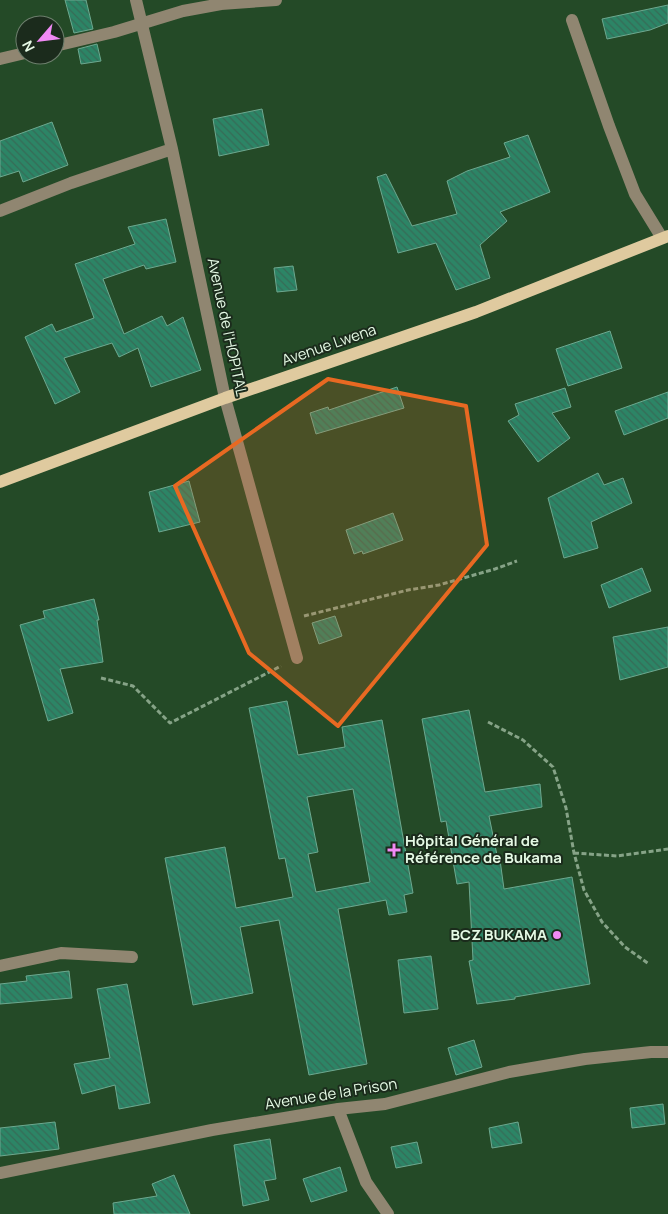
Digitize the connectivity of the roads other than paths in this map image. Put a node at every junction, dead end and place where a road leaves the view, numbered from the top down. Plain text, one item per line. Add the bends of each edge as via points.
1 (136, 0) edge
2 (276, 0) edge
3 (572, 20) dead end
4 (142, 24) junction
5 (65, 43) edge
6 (15, 55) edge
7 (0, 59) edge
8 (172, 149) junction
9 (0, 210) edge
10 (665, 237) edge
11 (225, 398) junction
12 (0, 482) edge
13 (297, 658) road end
14 (132, 957) dead end
15 (0, 966) edge
16 (668, 1052) edge
17 (338, 1109) junction
18 (0, 1172) edge
19 (388, 1214) edge

1 - 4 street, Avenue de l'HOPITAL
2 - 4 street via 221,4
3 - 10 street via 635,194
4 - 5 street
4 - 8 street, Avenue de l'HOPITAL
6 - 7 street
8 - 9 street
8 - 11 street, Avenue de l'HOPITAL
10 - 11 main road, Avenue Lwena via 476,312
11 - 12 main road, Avenue Lwena
11 - 13 street, Avenue de l'HOPITAL
14 - 15 street via 61,953
16 - 17 street, Avenue de la Prison via 585,1059 509,1072 385,1104
17 - 18 street, Avenue de la Prison
17 - 19 street via 366,1182

